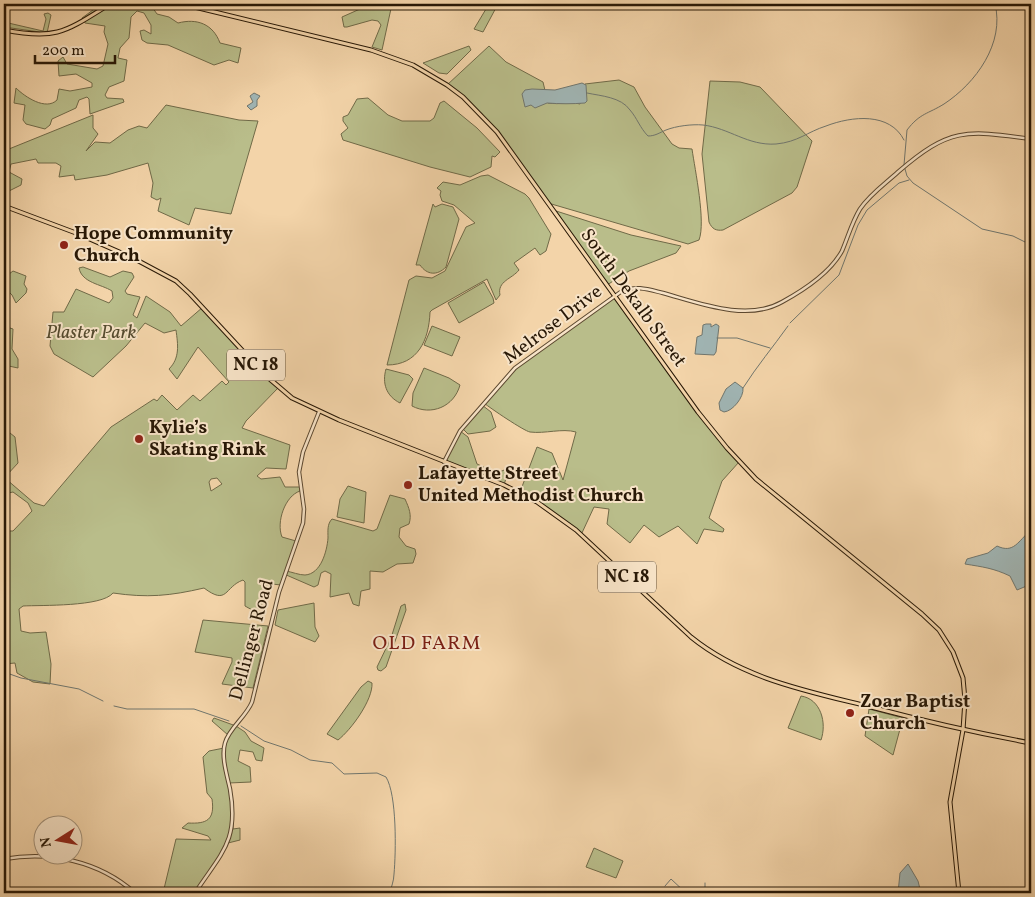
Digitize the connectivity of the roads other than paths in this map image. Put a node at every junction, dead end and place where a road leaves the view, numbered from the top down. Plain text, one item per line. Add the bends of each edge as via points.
1 (110, 4) edge
2 (182, 4) edge
3 (4, 30) edge
4 (1031, 139) edge
5 (4, 206) edge
6 (614, 296) junction
7 (319, 412) junction
8 (444, 462) junction
9 (963, 730) junction
10 (1031, 743) edge
11 (4, 859) edge
12 (134, 893) edge
13 (195, 893) edge
14 (959, 893) edge

1 - 3 main road via 57,34 36,36
2 - 6 main road, South Dekalb Street via 371,50 413,65 447,85 473,106 497,132
4 - 6 street, Melrose Drive via 981,134 953,136 935,143 892,177 860,209 832,266 776,305 728,309 640,288 626,289
5 - 7 main road, NC 18 via 76,233 176,281 278,388
6 - 8 street, Melrose Drive via 505,379 460,431
6 - 9 main road, South Dekalb Street via 712,431 742,465 779,500 938,630 953,652 963,678
7 - 8 main road, NC 18
7 - 13 street, Dellinger Road via 300,466 302,523 279,592 252,702 225,742 233,829 225,849
8 - 9 main road, NC 18 via 520,492 563,519 691,637 741,670 799,689
9 - 10 main road, NC 18
9 - 14 main road, South Dekalb Street via 950,802
11 - 12 street via 39,856 81,863 110,874

